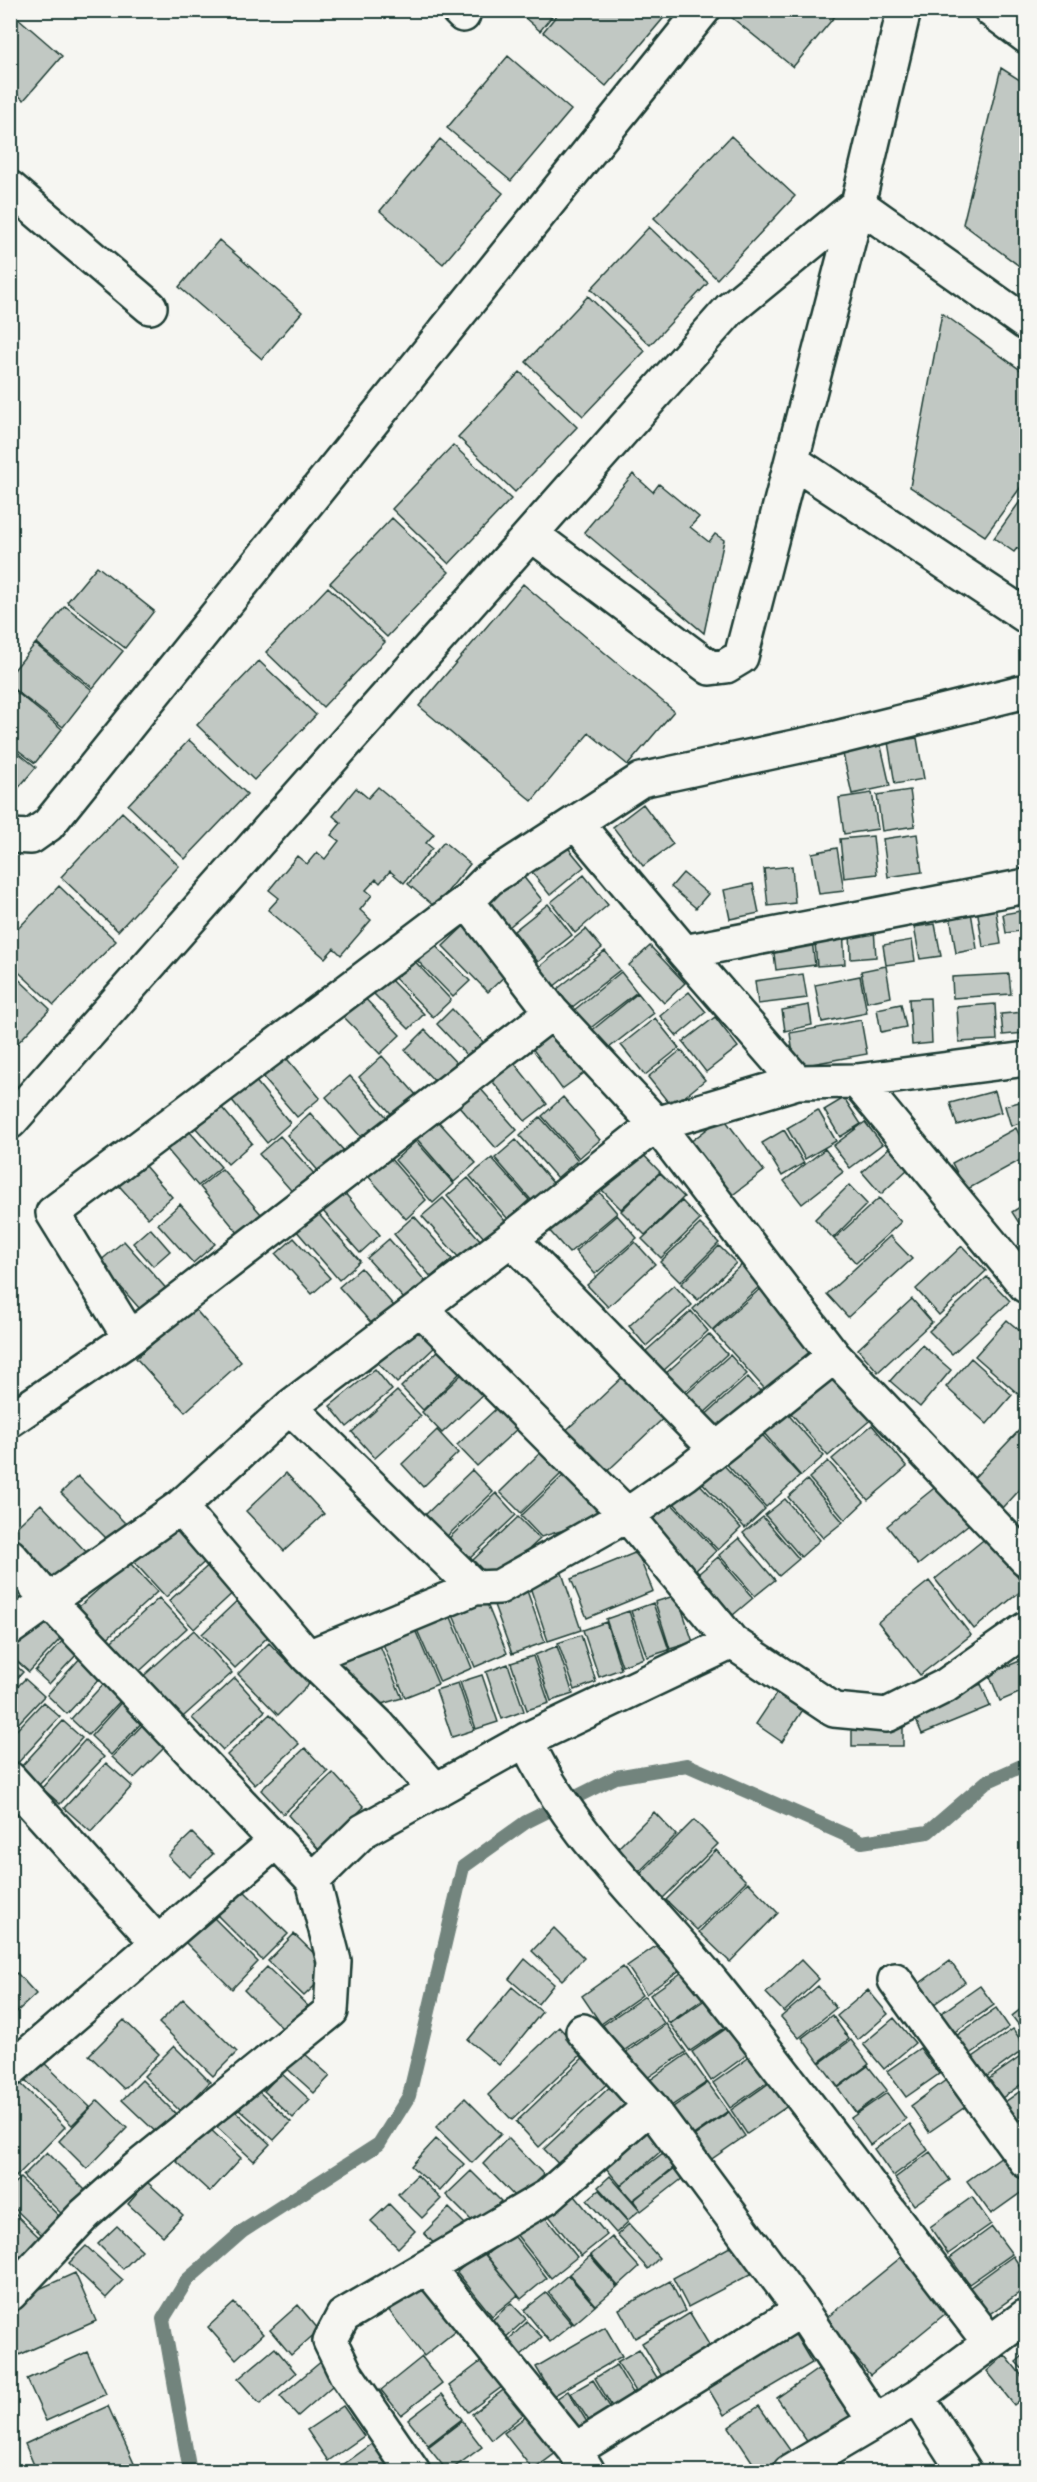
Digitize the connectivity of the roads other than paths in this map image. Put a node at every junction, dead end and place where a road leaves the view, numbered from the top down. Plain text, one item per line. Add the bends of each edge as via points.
1 (704, 10) edge
2 (904, 10) edge
3 (991, 10) edge
4 (1026, 36) edge
5 (10, 188) edge
6 (858, 204) junction
7 (150, 307) dead end
8 (1026, 323) edge
9 (792, 461) junction
10 (531, 534) junction
11 (1026, 616) edge
12 (1026, 691) edge
13 (576, 823) junction
14 (10, 836) edge
15 (1026, 886) edge
16 (467, 901) junction
17 (684, 952) junction
18 (552, 1012) junction
19 (1026, 1059) edge
20 (857, 1081) junction
21 (797, 1082) junction
22 (10, 1122) edge
23 (656, 1124) junction
24 (511, 1239) junction
25 (1026, 1286) edge
26 (420, 1308) junction
27 (130, 1338) junction
28 (834, 1356) junction
29 (290, 1407) junction
30 (10, 1420) edge
31 (716, 1449) junction
32 (180, 1508) junction
33 (627, 1515) junction
34 (10, 1556) edge
35 (1026, 1559) edge
36 (475, 1588) junction
37 (48, 1600) junction
38 (10, 1628) edge
39 (1026, 1629) edge
40 (732, 1642) junction
41 (308, 1657) junction
42 (526, 1740) junction
43 (10, 1779) edge
44 (436, 1791) junction
45 (275, 1842) junction
46 (313, 1881) junction
47 (158, 1942) junction
48 (895, 1980) dead end
49 (583, 2031) dead end
50 (10, 2070) edge
51 (650, 2106) junction
52 (1026, 2162) edge
53 (428, 2268) junction
54 (10, 2294) edge
55 (801, 2310) junction
56 (1026, 2316) edge
57 (990, 2343) junction
58 (917, 2397) junction
59 (874, 2421) junction
60 (581, 2461) edge
61 (413, 2472) edge
62 (790, 2472) edge
63 (965, 2472) edge

1 - 14 street via 48,825 32,837
2 - 6 street
3 - 4 street
5 - 7 street
6 - 8 street
6 - 9 street
6 - 10 street via 730,309
9 - 10 street via 741,657 726,666 710,668
9 - 11 street
10 - 22 street
12 - 13 street via 832,739 641,780
13 - 16 street via 489,879
13 - 17 street
15 - 17 street
16 - 18 street
16 - 27 street via 53,1213
17 - 21 street
18 - 23 street
18 - 27 street
19 - 20 street
20 - 21 street
20 - 25 street
21 - 23 street
23 - 24 street
23 - 28 street
24 - 26 street
24 - 31 street
26 - 29 street
26 - 33 street
27 - 30 street
28 - 31 street
28 - 35 street
29 - 32 street
29 - 36 street
31 - 33 street
32 - 37 street
32 - 41 street
33 - 36 street via 499,1587
33 - 40 street
34 - 37 street
36 - 41 street
37 - 38 street
37 - 45 street
39 - 40 street via 945,1686 887,1715 834,1710
40 - 42 street
41 - 44 street via 378,1725
42 - 44 street
42 - 57 street via 542,1775 595,1848 715,1986
43 - 47 street
44 - 46 street via 363,1831
45 - 46 street
45 - 47 street
46 - 54 street via 334,1961 331,2011 94,2206
47 - 50 street
48 - 52 street
49 - 51 street
51 - 53 street via 548,2196
51 - 55 street
53 - 60 street
53 - 61 street via 343,2316 330,2341 346,2374
55 - 59 street
55 - 60 street
56 - 57 street
57 - 58 street
58 - 59 street
58 - 63 street
59 - 62 street

